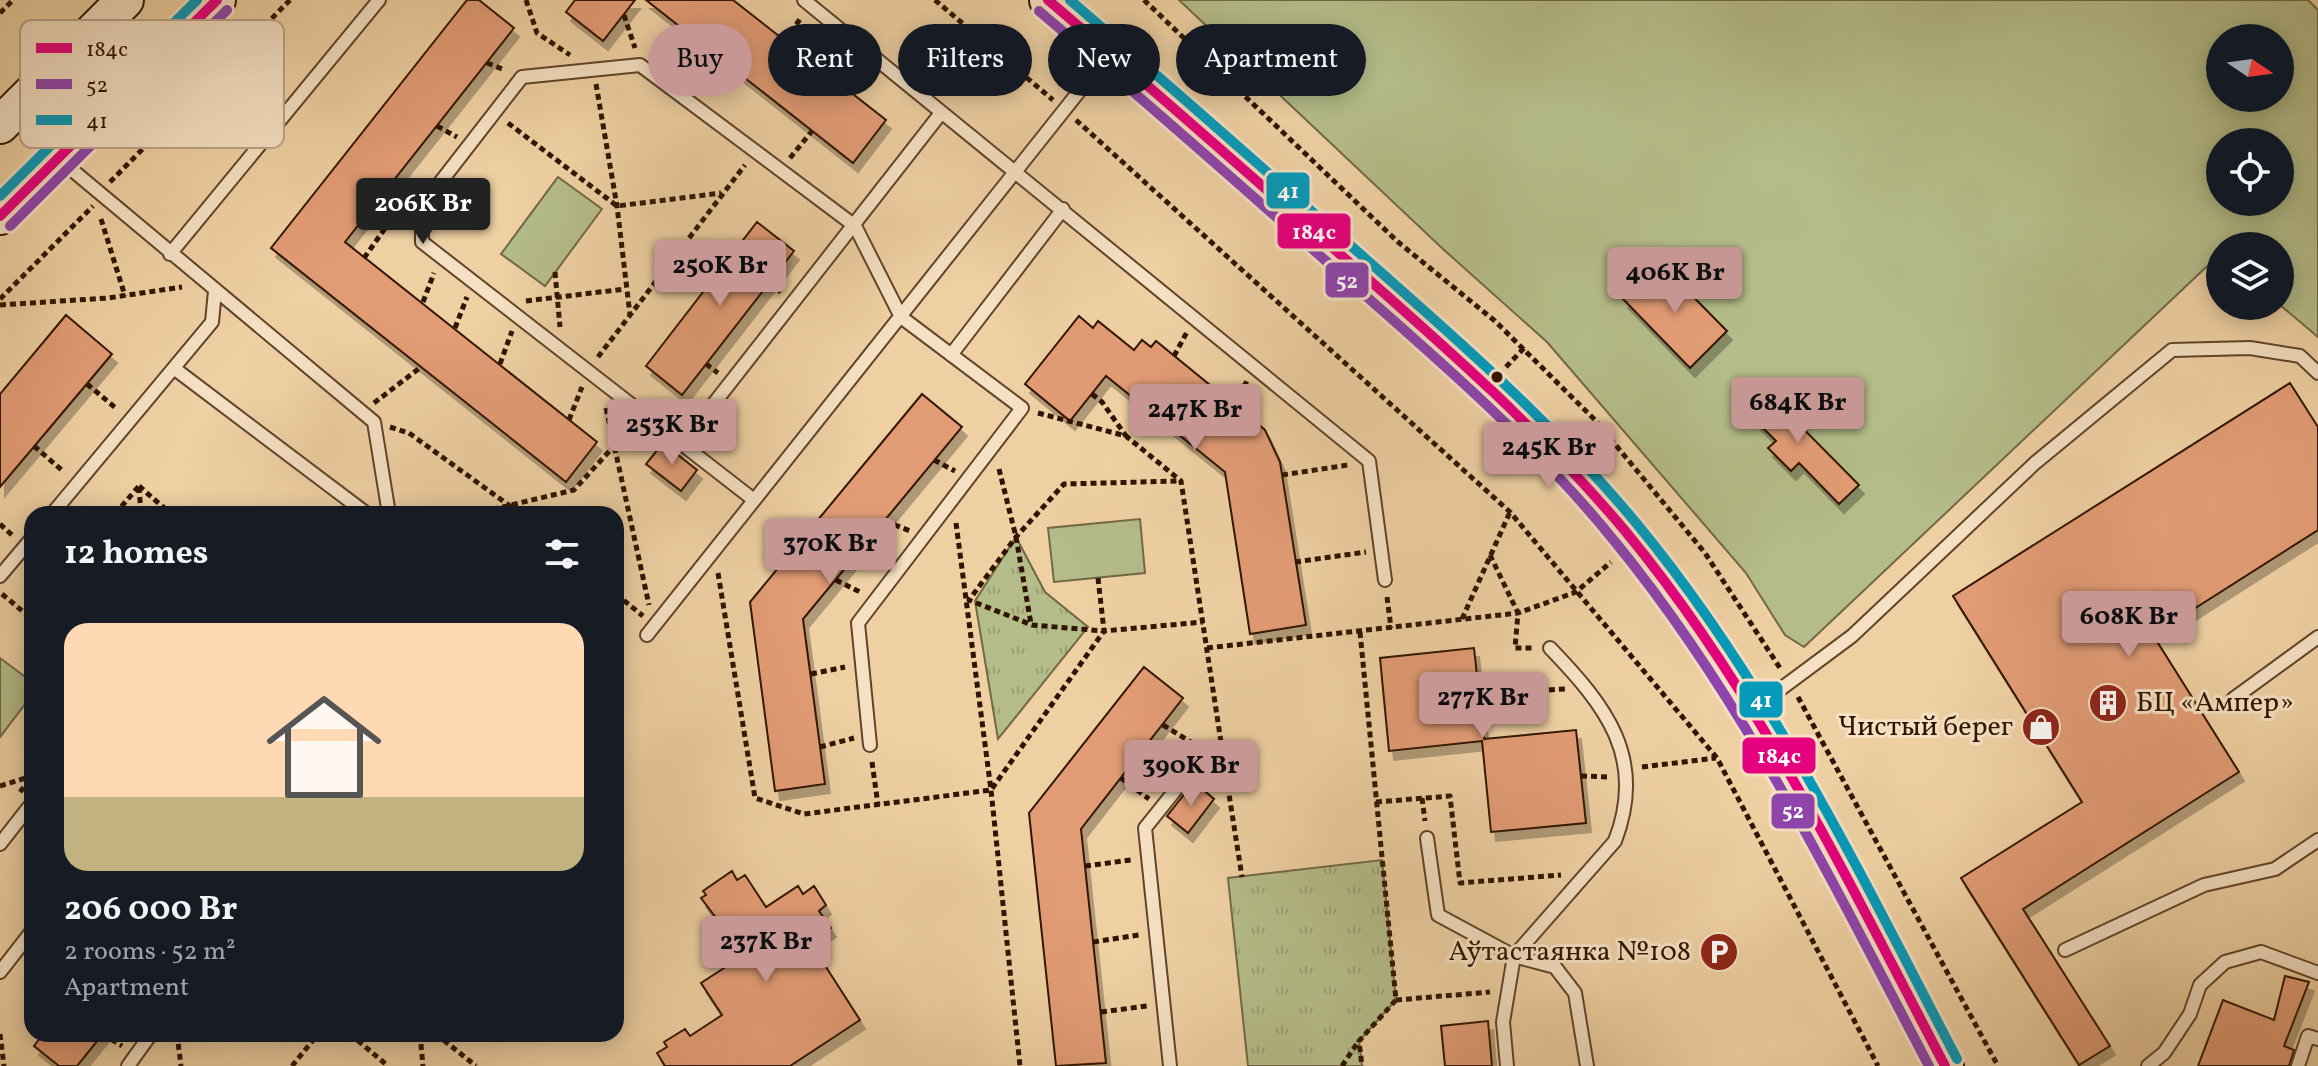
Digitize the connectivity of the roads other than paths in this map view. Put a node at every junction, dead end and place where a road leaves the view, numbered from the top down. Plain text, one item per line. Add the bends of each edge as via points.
1 (125, 0) edge
2 (217, 0) edge
3 (379, 0) edge
4 (1048, 0) edge
5 (807, 2) edge
6 (105, 20) edge
7 (197, 20) edge
8 (1076, 24) edge
9 (1076, 96) edge
10 (1159, 96) edge
11 (20, 105) edge
12 (941, 113) junction
13 (284, 115) edge
14 (0, 125) edge
15 (66, 148) edge
16 (257, 148) edge
17 (57, 157) junction
18 (1015, 172) junction
19 (1063, 209) junction
20 (0, 216) edge
21 (855, 226) junction
22 (170, 254) junction
23 (215, 291) junction
24 (901, 317) junction
25 (951, 355) junction
26 (175, 369) junction
27 (2318, 373) edge
28 (683, 443) junction
29 (754, 500) junction
30 (59, 506) edge
31 (356, 506) edge
32 (388, 506) edge
33 (24, 548) edge
34 (0, 576) edge
35 (1385, 580) road end
36 (650, 630) road end
37 (2318, 637) edge
38 (1550, 648) road end
39 (2233, 699) dead end
40 (1753, 710) junction
41 (869, 740) road end
42 (1206, 752) road end
43 (24, 813) edge
44 (1427, 838) dead end
45 (2318, 840) edge
46 (0, 844) edge
47 (24, 941) edge
48 (2065, 950) dead end
49 (1514, 956) junction
50 (0, 972) edge
51 (2318, 973) edge
52 (2318, 1039) edge
53 (145, 1042) edge
54 (128, 1066) edge
55 (1170, 1066) edge
56 (1507, 1066) edge
57 (1587, 1066) edge
58 (1945, 1066) edge
59 (2148, 1066) edge
60 (2298, 1066) edge

1 - 6 main road
2 - 7 main road
3 - 13 lane
4 - 8 main road
5 - 12 lane
9 - 18 lane
10 - 40 main road via 1560,457 1660,576
11 - 14 main road
12 - 18 lane
12 - 21 lane
15 - 17 main road
16 - 22 lane
17 - 20 main road
17 - 22 lane
18 - 19 lane
18 - 24 lane
19 - 25 lane
19 - 35 lane via 1369,461
21 - 24 lane
21 - 28 lane
21 - 28 lane via 640,65 522,77 422,206 422,242
22 - 23 lane
23 - 26 lane via 212,322
23 - 32 lane via 374,422
24 - 25 lane
24 - 29 lane
25 - 41 lane via 1022,408 858,623
26 - 30 lane
26 - 31 lane
27 - 40 lane via 2300,356 2250,348 2172,350 2035,463 1852,636
28 - 29 lane
29 - 36 lane
33 - 34 lane
37 - 39 lane
38 - 49 lane via 1615,730 1627,769 1623,819 1615,841
40 - 58 main road via 1824,832
42 - 55 lane via 1145,828
43 - 46 lane
44 - 49 lane via 1438,915
45 - 48 lane via 2275,869 2204,885
47 - 50 lane
49 - 56 lane via 1503,1022
49 - 57 lane via 1555,967 1575,993
51 - 59 lane via 2261,952 2225,962 2200,985 2190,1014 2164,1053
52 - 60 lane via 2308,1036
53 - 54 lane

